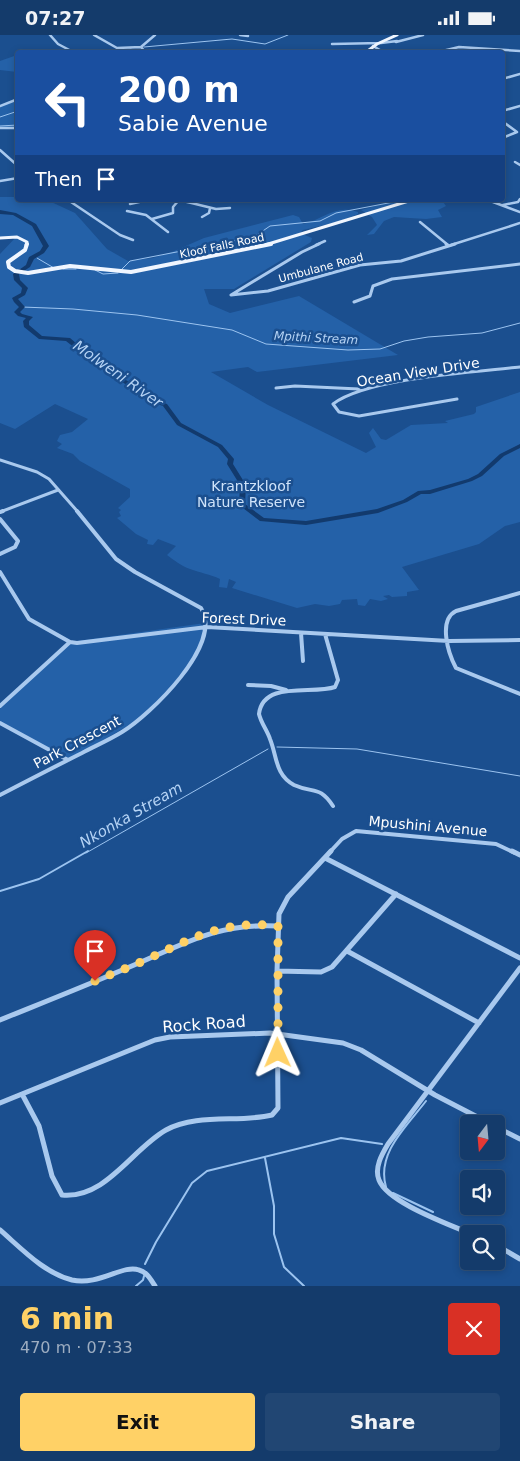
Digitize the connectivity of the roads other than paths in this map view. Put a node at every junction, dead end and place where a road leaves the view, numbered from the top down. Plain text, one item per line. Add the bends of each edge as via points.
1 (50, 35) edge
2 (94, 35) edge
3 (155, 35) edge
4 (240, 35) edge
5 (397, 35) edge
6 (423, 35) edge
7 (248, 36) edge
8 (332, 44) dead end
9 (379, 46) junction
10 (141, 47) junction
11 (65, 49) edge
12 (144, 50) edge
13 (369, 50) edge
14 (382, 50) edge
15 (446, 50) edge
16 (504, 50) edge
17 (505, 50) edge
18 (520, 51) edge
19 (520, 74) edge
20 (505, 78) edge
21 (15, 100) edge
22 (0, 106) edge
23 (520, 106) edge
24 (505, 110) edge
25 (505, 123) edge
26 (0, 128) edge
27 (15, 128) edge
28 (519, 132) edge
29 (505, 137) edge
30 (0, 151) edge
31 (515, 162) dead end
32 (15, 164) edge
33 (520, 165) edge
34 (15, 179) edge
35 (0, 181) edge
36 (520, 199) edge
37 (71, 202) edge
38 (136, 202) edge
39 (177, 202) edge
40 (188, 202) edge
41 (406, 202) edge
42 (493, 202) dead end
43 (130, 203) dead end
44 (503, 205) junction
45 (210, 207) junction
46 (230, 207) dead end
47 (127, 211) dead end
48 (520, 212) edge
49 (202, 217) dead end
50 (152, 219) junction
51 (420, 222) dead end
52 (520, 223) edge
53 (168, 232) dead end
54 (0, 238) edge
55 (133, 240) dead end
56 (325, 241) dead end
57 (448, 246) junction
58 (520, 263) edge
59 (354, 302) dead end
60 (519, 367) edge
61 (276, 388) dead end
62 (361, 390) junction
63 (457, 399) dead end
64 (0, 461) edge
65 (58, 490) junction
66 (0, 512) edge
67 (0, 519) edge
68 (0, 554) edge
69 (0, 573) edge
70 (520, 593) edge
71 (207, 627) junction
72 (301, 633) junction
73 (325, 634) junction
74 (520, 640) edge
75 (70, 641) junction
76 (449, 641) junction
77 (303, 661) dead end
78 (248, 685) dead end
79 (288, 690) junction
80 (520, 694) edge
81 (0, 706) edge
82 (0, 723) edge
83 (68, 760) junction
84 (0, 795) edge
85 (333, 806) dead end
86 (520, 855) edge
87 (325, 858) junction
88 (396, 894) junction
89 (278, 926) junction
90 (347, 951) junction
91 (520, 958) edge
92 (520, 968) edge
93 (277, 971) junction
94 (0, 1020) edge
95 (479, 1023) junction
96 (277, 1033) junction
97 (428, 1090) junction
98 (22, 1094) junction
99 (0, 1103) edge
100 (474, 1115) edge
101 (505, 1132) edge
102 (520, 1139) edge
103 (460, 1229) edge
104 (0, 1230) edge
105 (505, 1250) edge
106 (520, 1259) edge
107 (155, 1286) edge

1 - 11 street
2 - 10 street via 116,48
3 - 10 street
4 - 7 street
5 - 9 main road
6 - 9 street
8 - 9 street via 364,42
9 - 13 main road
9 - 14 street
10 - 12 street
15 - 16 street via 458,47
17 - 18 street
19 - 20 street
21 - 22 street
23 - 24 street
25 - 28 street
26 - 27 street
28 - 29 street
30 - 32 street
31 - 33 street
34 - 35 street
36 - 44 street
37 - 55 street via 120,235
38 - 43 street
39 - 50 street via 173,213
40 - 45 street
41 - 54 main road, Kloof Falls Road via 280,242 131,272 84,266 18,272 9,267 8,262 24,250 27,242 17,237
42 - 44 street
44 - 48 street
45 - 46 street
45 - 49 street via 209,213
47 - 50 street via 140,211
50 - 53 street
51 - 57 street
52 - 57 street, Umbulane Road
56 - 57 street, Umbulane Road via 231,295 268,291 360,265 401,261
58 - 59 street via 392,279 373,286 370,296
60 - 62 street, Ocean View Drive
61 - 62 street
62 - 63 street, Ocean View Drive via 336,400 334,407 344,414 359,416
64 - 65 street via 37,472
65 - 66 street
65 - 71 street via 116,559 197,605 205,614
67 - 68 street via 18,541 15,547
69 - 75 street, Forest Drive via 29,619
70 - 76 street via 452,613 446,621
71 - 72 street, Forest Drive
71 - 75 street, Forest Drive via 84,643
71 - 83 street, Park Crescent via 199,652 160,700 123,732
72 - 73 street, Forest Drive
72 - 77 street
73 - 76 street, Forest Drive
73 - 79 street via 337,673 335,687
74 - 76 street, Forest Drive
75 - 81 street
76 - 80 street via 456,668
78 - 79 street
79 - 85 street via 271,696 260,711 275,763 284,778 306,790 325,794
82 - 83 street
83 - 84 street, Park Crescent
86 - 87 street, Mpushini Avenue via 489,843 356,831 345,835
87 - 88 street
87 - 89 street, Mpushini Avenue via 284,902
88 - 90 street
88 - 91 street
89 - 93 street, Mpushini Avenue
89 - 94 street via 240,925 196,936
90 - 93 street via 327,970
90 - 95 street
92 - 95 street
93 - 96 street, Mpushini Avenue
95 - 97 street
96 - 97 street, Rock Road via 351,1046
96 - 98 street, Rock Road via 155,1040
96 - 98 street, Mpushini Avenue via 278,1108 274,1114 173,1126 111,1176 75,1197 64,1197 58,1192 38,1126
97 - 100 street, Rock Road
97 - 103 street via 385,1148 378,1169 379,1181 397,1200
98 - 99 street, Rock Road
101 - 102 street
104 - 107 street via 34,1259 62,1277 95,1282 135,1268 147,1273
105 - 106 street

